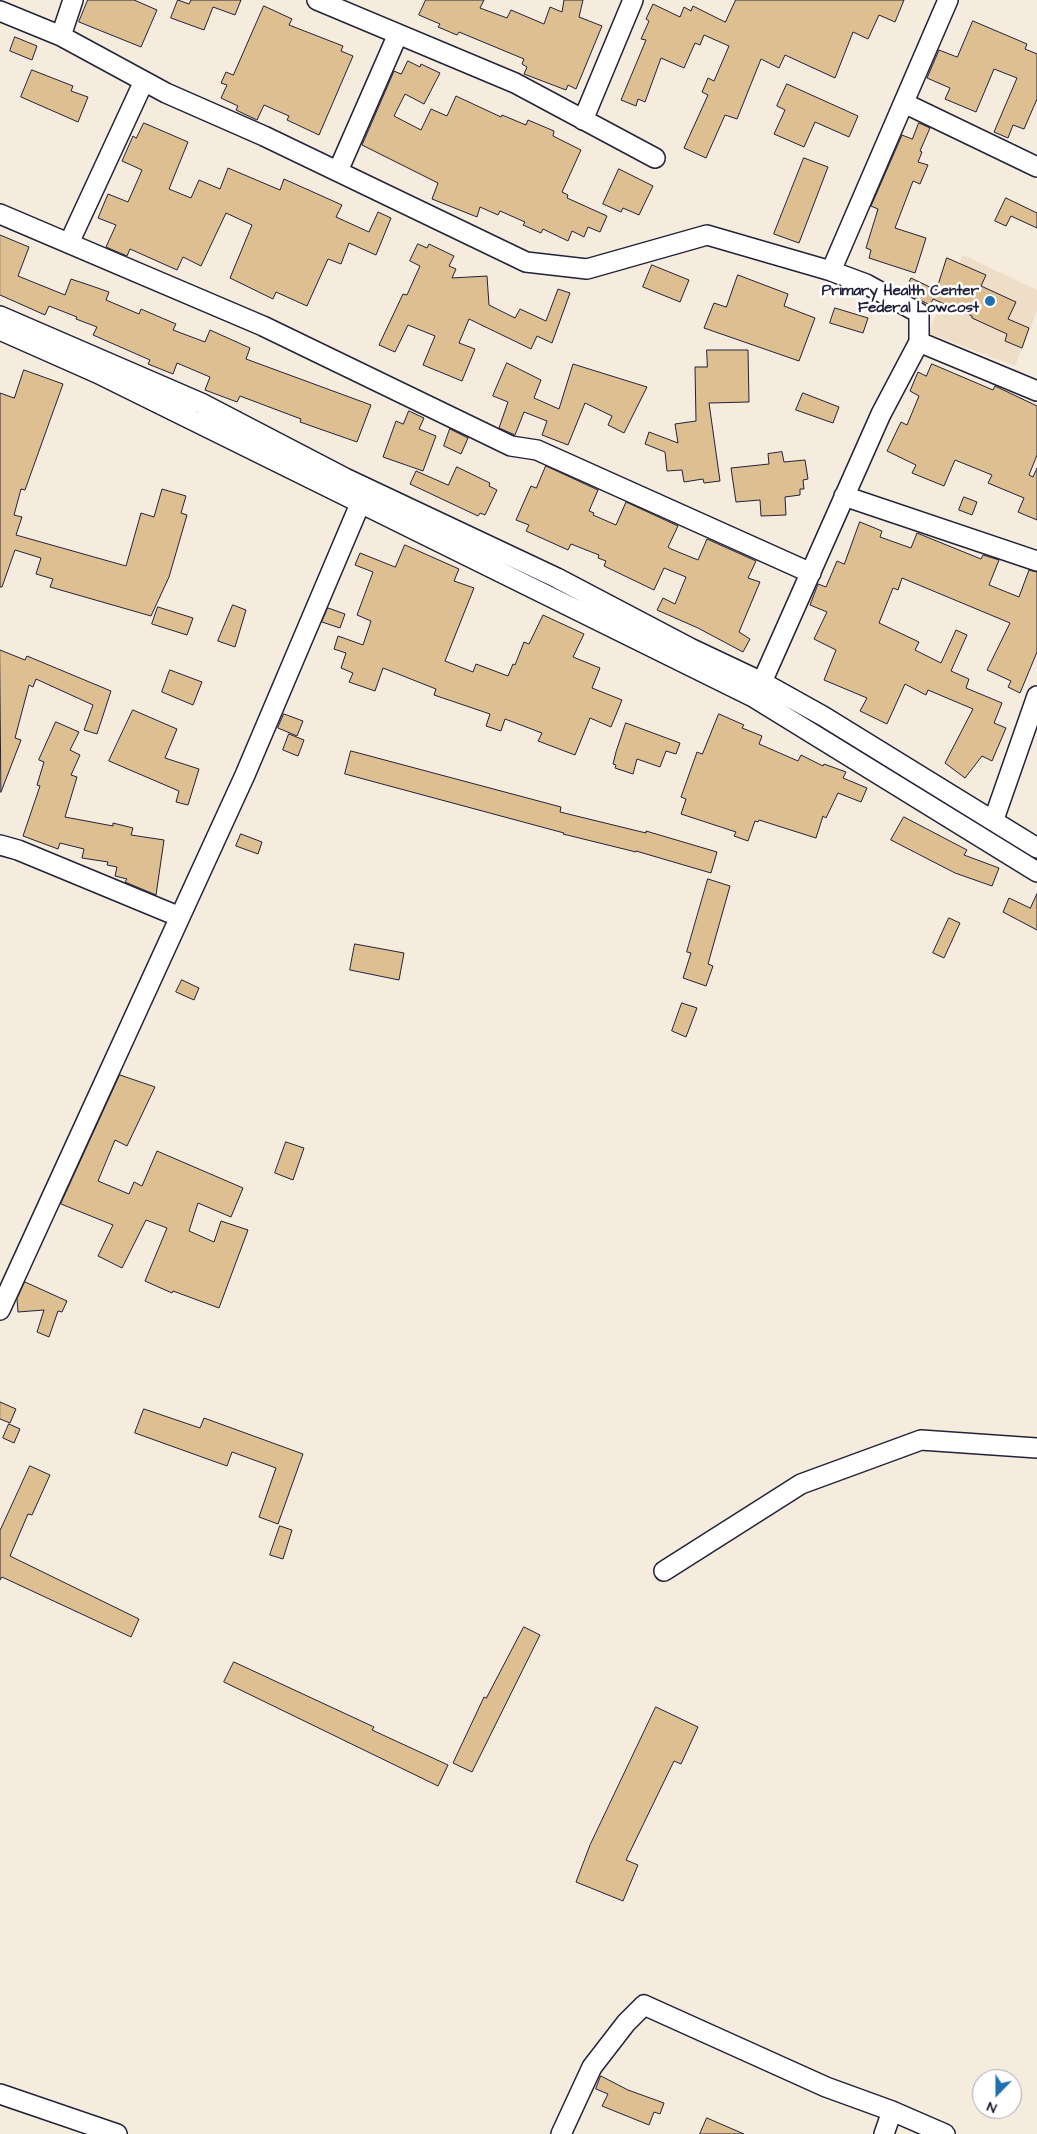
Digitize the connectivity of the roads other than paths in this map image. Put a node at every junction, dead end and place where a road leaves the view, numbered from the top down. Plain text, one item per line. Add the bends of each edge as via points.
1 (73, 0) edge
2 (318, 0) edge
3 (633, 0) edge
4 (948, 0) edge
5 (0, 11) edge
6 (398, 34) junction
7 (61, 36) junction
8 (144, 81) junction
9 (904, 103) junction
10 (583, 120) junction
11 (655, 158) dead end
12 (1037, 166) edge
13 (338, 171) junction
14 (0, 214) edge
15 (69, 243) junction
16 (831, 271) junction
17 (0, 316) edge
18 (0, 330) edge
19 (919, 342) junction
20 (1037, 391) edge
21 (844, 496) junction
22 (360, 504) junction
23 (1037, 561) edge
24 (811, 574) junction
25 (762, 682) junction
26 (1037, 696) edge
27 (994, 819) junction
28 (0, 844) edge
29 (1037, 848) edge
30 (1037, 872) edge
31 (180, 917) junction
32 (0, 1310) edge
33 (1037, 1448) edge
34 (664, 1571) dead end
35 (0, 2094) edge
36 (892, 2111) junction
37 (117, 2134) edge
38 (561, 2134) edge
39 (884, 2134) edge
40 (945, 2134) edge

1 - 7 street
2 - 6 street
3 - 10 street
4 - 9 street
5 - 7 street
6 - 10 street via 515,84
6 - 13 street
7 - 8 street
8 - 13 street
8 - 15 street
9 - 12 street
9 - 16 street
10 - 11 street
13 - 16 street via 526,262 587,269 707,235
14 - 15 street
15 - 24 street via 263,326 511,446 537,450
16 - 19 street via 866,284 919,313
17 - 25 street via 201,403 346,478 557,578
18 - 22 street via 97,373
19 - 20 street
19 - 21 street via 881,414
21 - 23 street
21 - 24 street
22 - 30 street via 753,697
22 - 31 street via 245,775
24 - 25 street
25 - 27 street
26 - 27 street
27 - 29 street
28 - 31 street
31 - 32 street
33 - 34 street via 921,1440 801,1484
35 - 37 street
36 - 38 street via 826,2087 644,2005 592,2068
36 - 39 street
36 - 40 street

